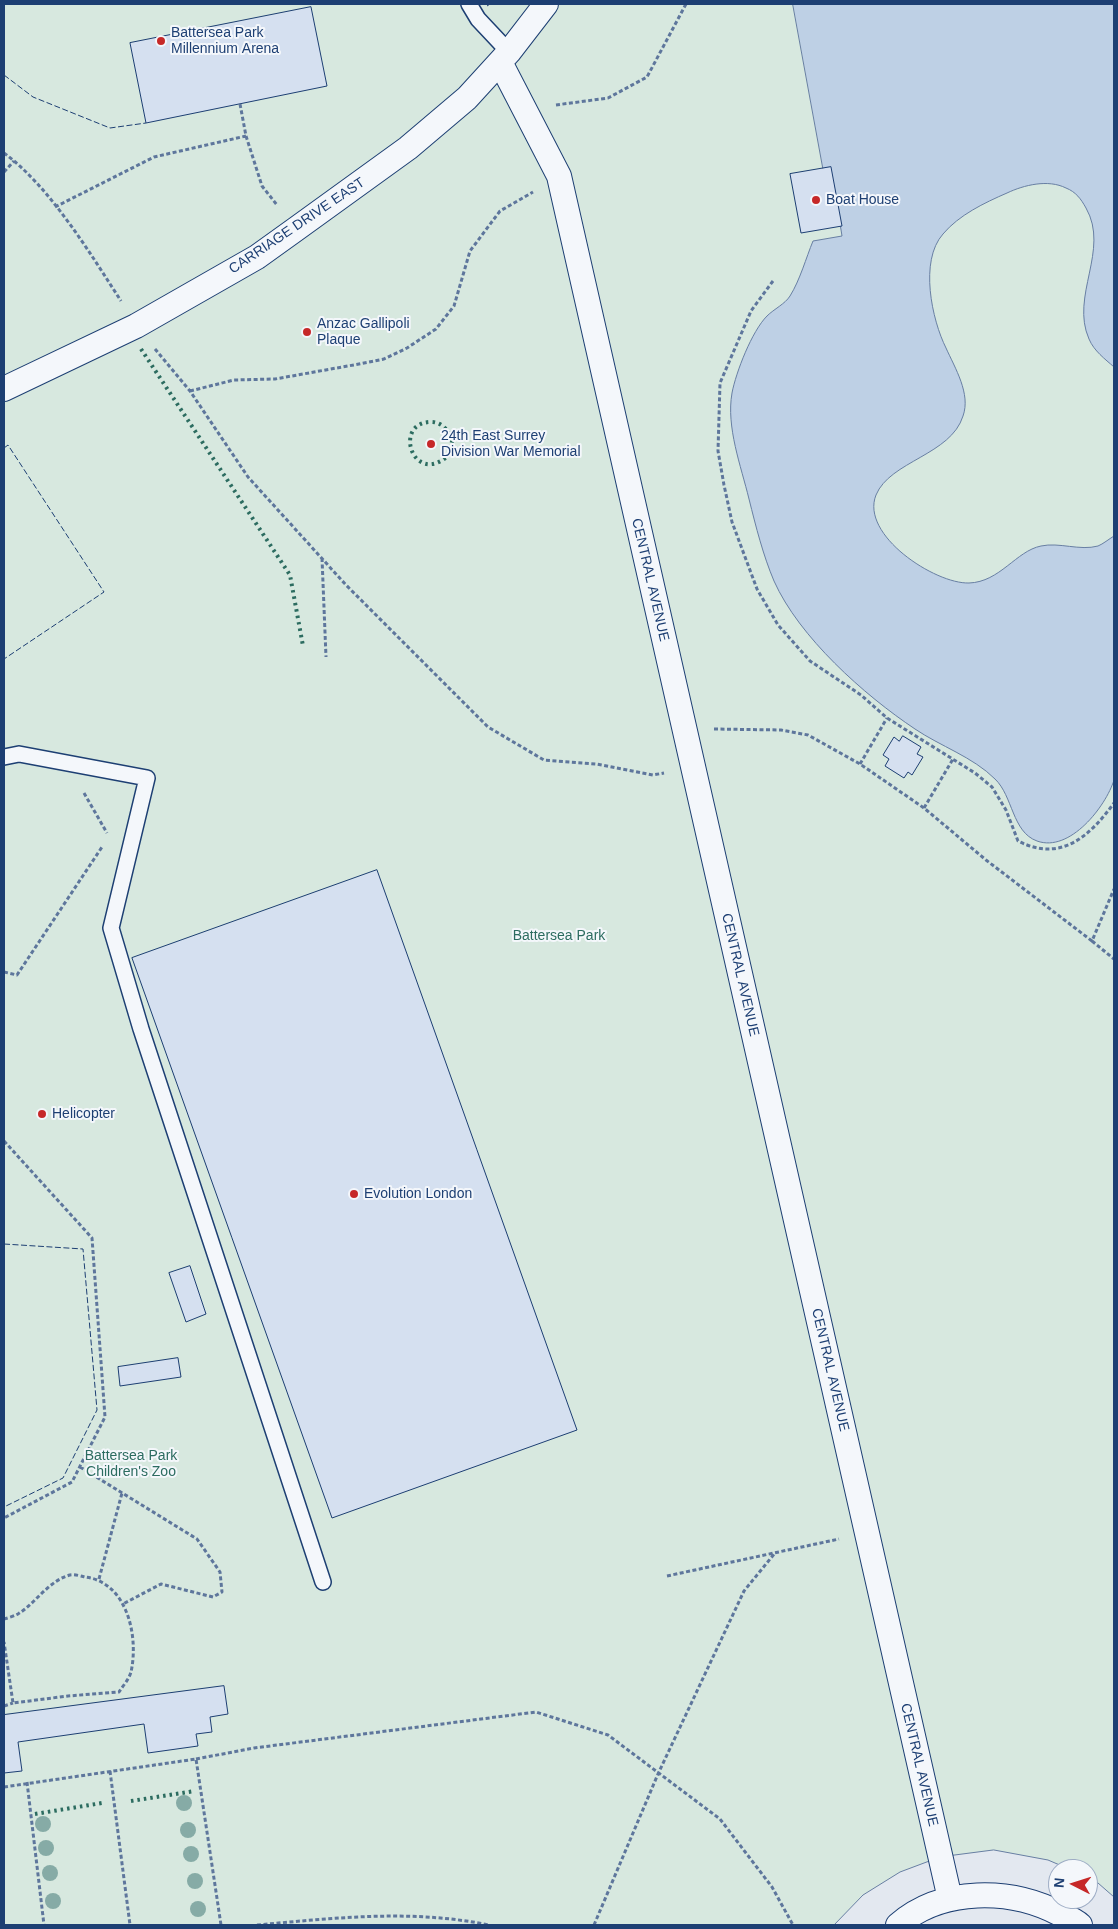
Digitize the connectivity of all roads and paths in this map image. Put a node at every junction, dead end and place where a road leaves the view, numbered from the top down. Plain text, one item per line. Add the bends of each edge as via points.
1 (469, 4) edge
2 (546, 4) edge
3 (686, 4) edge
4 (504, 57) junction
5 (240, 104) dead end
6 (527, 113) junction
7 (246, 136) junction
8 (4, 153) edge
9 (14, 161) junction
10 (4, 172) edge
11 (559, 176) junction
12 (55, 207) junction
13 (296, 229) junction
14 (773, 281) dead end
15 (136, 326) junction
16 (4, 389) edge
17 (190, 391) junction
18 (322, 558) junction
19 (326, 657) dead end
20 (887, 718) junction
21 (684, 729) junction
22 (4, 757) edge
23 (952, 759) junction
24 (65, 761) junction
25 (860, 764) junction
26 (693, 768) junction
27 (1114, 803) edge
28 (924, 808) junction
29 (109, 838) dead end
30 (104, 846) dead end
31 (1114, 889) edge
32 (1092, 941) junction
33 (1114, 959) edge
34 (4, 972) edge
35 (4, 1141) edge
36 (80, 1466) junction
37 (122, 1493) junction
38 (4, 1518) edge
39 (867, 1533) junction
40 (775, 1553) junction
41 (667, 1576) dead end
42 (99, 1579) junction
43 (323, 1582) dead end
44 (123, 1604) junction
45 (4, 1619) edge
46 (4, 1642) edge
47 (13, 1703) junction
48 (4, 1706) edge
49 (196, 1759) junction
50 (110, 1771) junction
51 (658, 1774) junction
52 (27, 1782) junction
53 (4, 1786) edge
54 (950, 1899) junction
55 (44, 1925) edge
56 (130, 1925) edge
57 (221, 1925) edge
58 (257, 1925) edge
59 (489, 1925) edge
60 (594, 1925) edge
61 (793, 1925) edge
62 (898, 1925) edge
63 (1080, 1925) edge

1 - 4 lane
2 - 4 street, CARRIAGE DRIVE EAST
3 - 6 path via 647,77 608,98 565,102
4 - 6 street, CENTRAL AVENUE
4 - 13 street, CARRIAGE DRIVE EAST via 467,98 408,148
5 - 7 path
6 - 11 street, CENTRAL AVENUE
7 - 12 path via 154,157
7 - 13 path via 262,186
8 - 9 path
9 - 10 path
9 - 12 path
11 - 17 path via 500,211 470,250 454,306 436,329 407,348 384,359 359,364 275,379 234,380
11 - 21 street, CENTRAL AVENUE
12 - 15 path
13 - 15 street, CARRIAGE DRIVE EAST via 256,257
14 - 20 path via 751,311 720,383 718,451 732,522 758,589 778,625 810,661 861,695
15 - 16 street, CARRIAGE DRIVE EAST
15 - 17 path
17 - 18 path via 248,477
18 - 19 path
18 - 26 path via 488,727 544,760 596,764 653,775
20 - 23 path
20 - 25 path
21 - 25 path via 781,730 808,735
21 - 26 street, CENTRAL AVENUE
22 - 24 lane via 19,754
23 - 27 path via 975,772 992,787 1006,810 1018,842 1034,849 1053,850 1075,842 1096,827
23 - 28 path
24 - 29 path
24 - 43 lane via 147,778 111,928 140,1029
25 - 28 path
26 - 39 street, CENTRAL AVENUE
28 - 32 path
30 - 34 path via 17,975
31 - 32 path
32 - 33 path
35 - 36 path via 92,1238 105,1417
36 - 37 path
36 - 38 path via 72,1482
37 - 42 path
37 - 44 path via 197,1539 220,1572 222,1592 213,1597 161,1584
39 - 40 path
39 - 54 street, CENTRAL AVENUE
40 - 41 path
40 - 51 path via 744,1590
42 - 44 path via 115,1592
42 - 45 path via 70,1575 42,1591 18,1614
44 - 47 path via 133,1646 131,1673 120,1692
46 - 47 path
47 - 48 path
49 - 50 path
49 - 51 path via 254,1748 536,1712 608,1734
49 - 57 path
50 - 52 path
50 - 56 path
51 - 60 path
51 - 61 path via 720,1818 772,1887
52 - 53 path
52 - 55 path
54 - 62 street via 908,1917
54 - 63 street via 996,1894 1039,1903
58 - 59 path via 367,1915 459,1919

